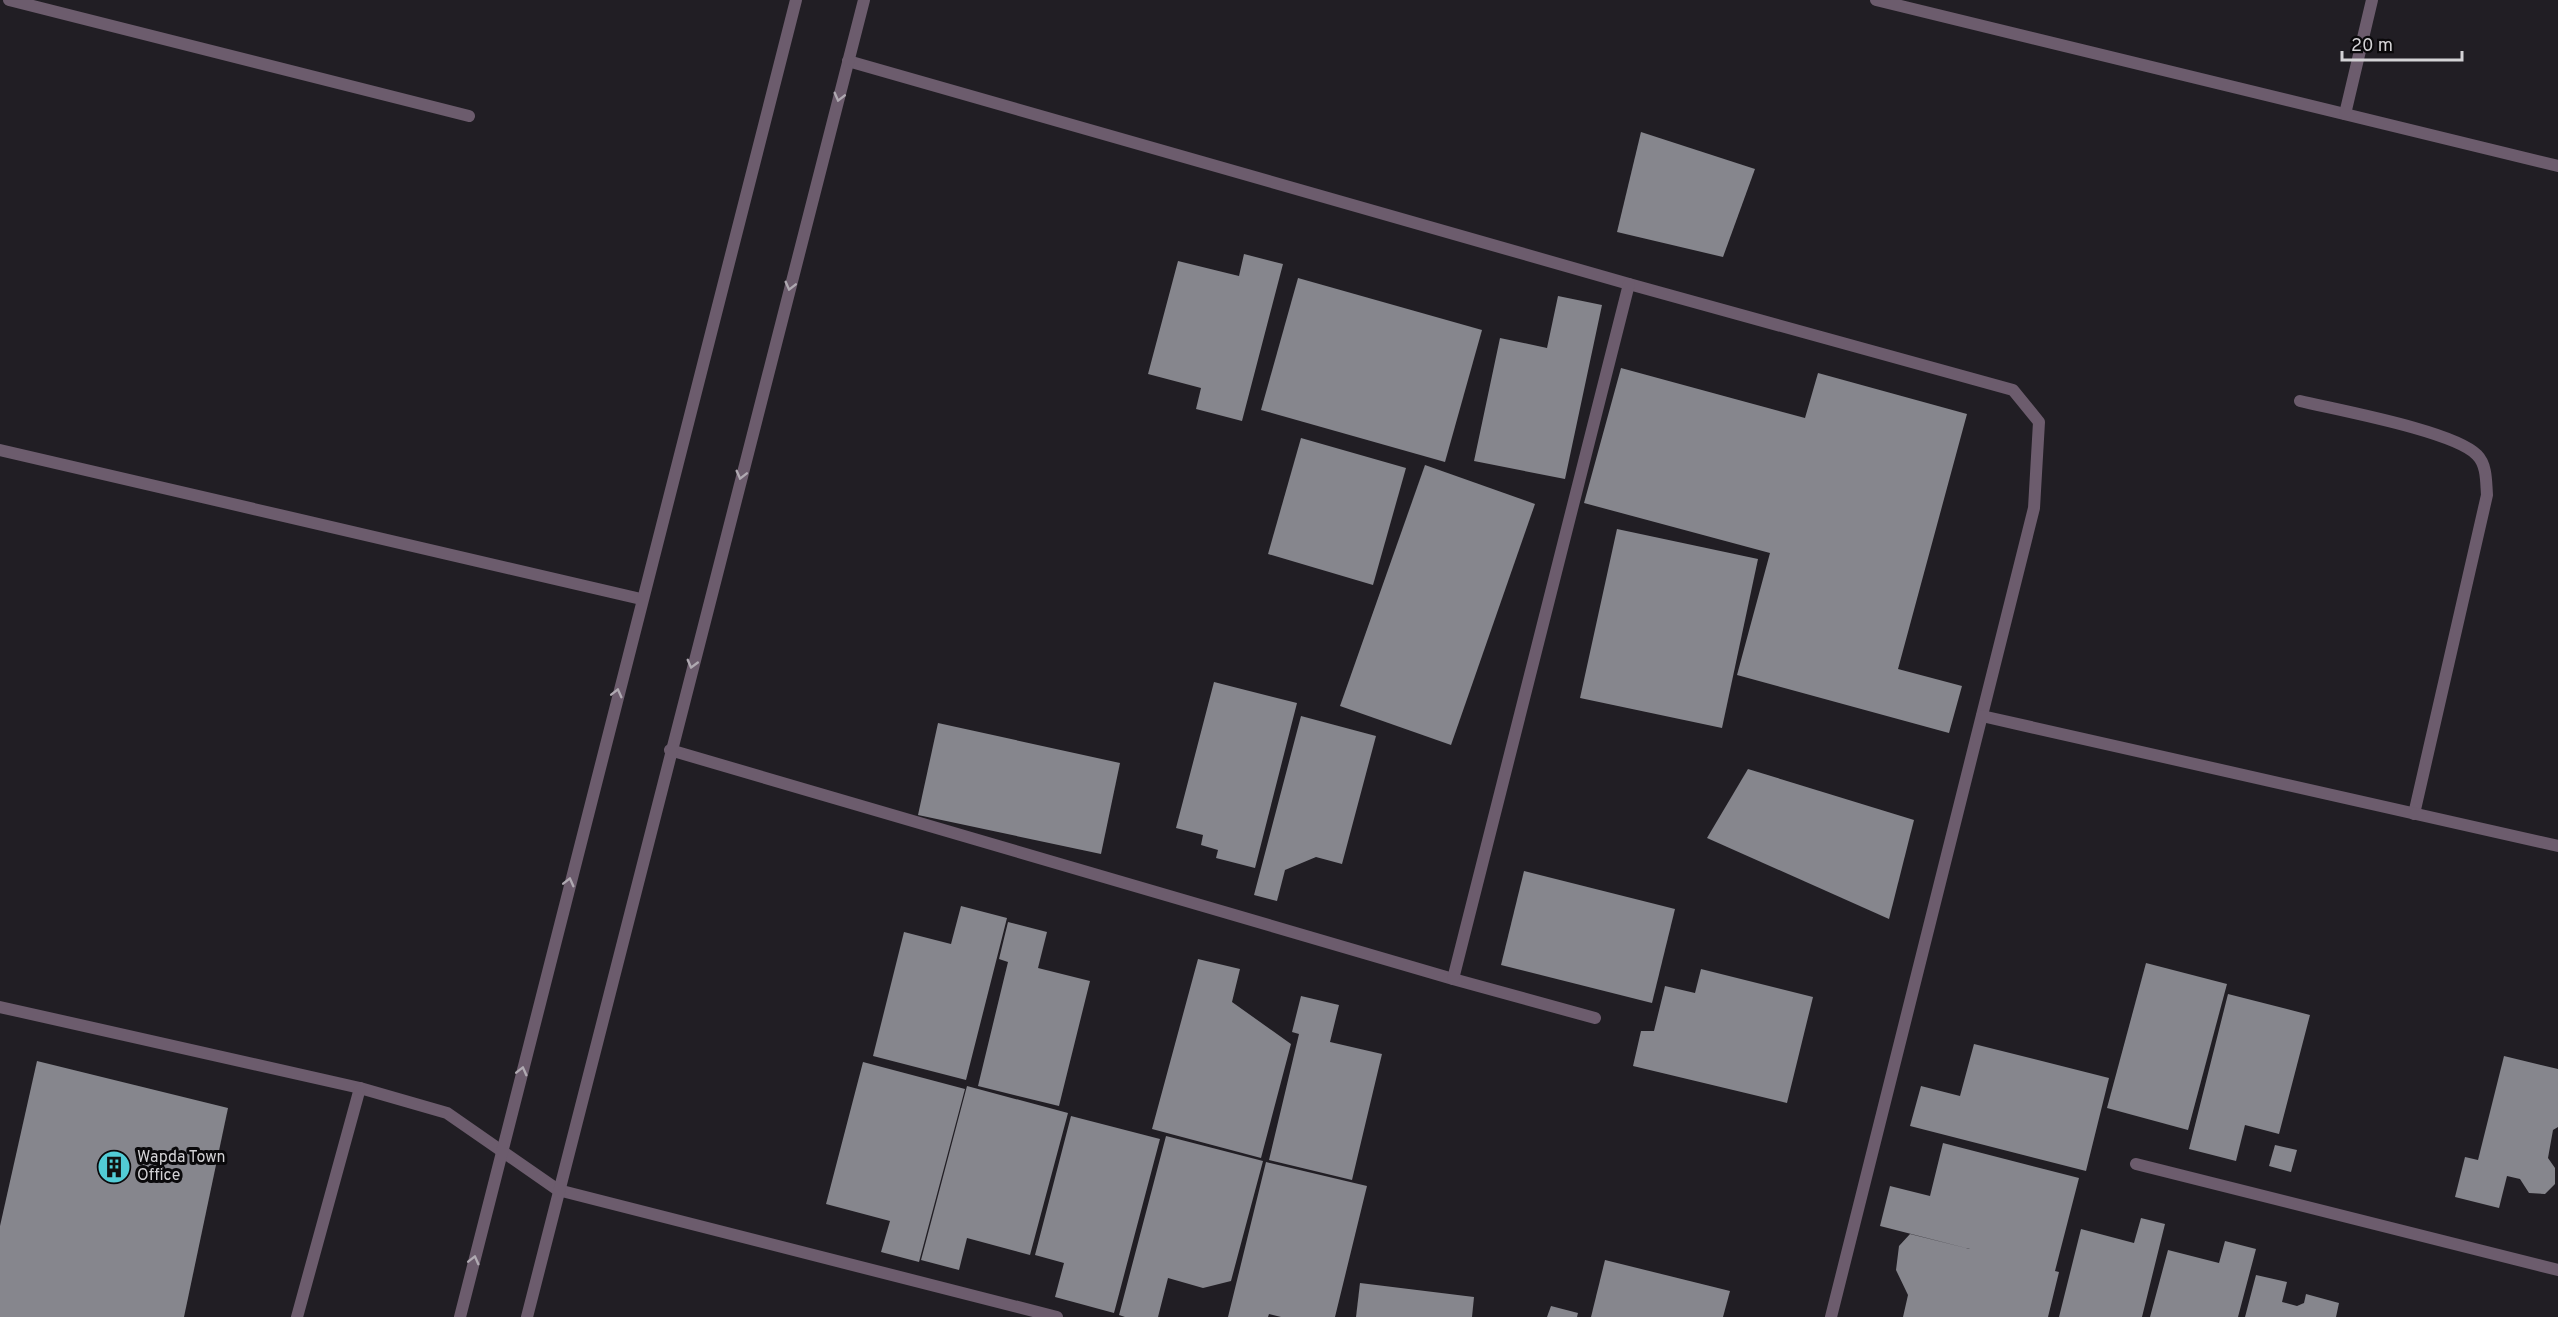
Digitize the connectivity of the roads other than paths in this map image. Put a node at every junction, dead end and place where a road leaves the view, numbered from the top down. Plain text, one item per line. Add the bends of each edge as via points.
1 (9, 0) edge
2 (795, 0) edge
3 (864, 0) edge
4 (1876, 0) edge
5 (2372, 0) edge
6 (848, 61) junction
7 (2345, 114) junction
8 (469, 116) dead end
9 (2558, 166) edge
10 (1629, 284) junction
11 (2300, 401) dead end
12 (0, 450) edge
13 (641, 599) junction
14 (1982, 716) junction
15 (670, 750) junction
16 (2414, 814) junction
17 (2558, 846) edge
18 (1453, 979) junction
19 (0, 1007) edge
20 (1595, 1017) dead end
21 (360, 1088) junction
22 (502, 1150) junction
23 (2136, 1164) dead end
24 (558, 1190) junction
25 (2558, 1270) edge
26 (297, 1317) edge
27 (460, 1317) edge
28 (527, 1317) edge
29 (1057, 1317) edge
30 (1831, 1317) edge

1 - 8 street
2 - 13 street
3 - 6 street
4 - 7 street
5 - 7 street
6 - 10 street
6 -> 15 street
7 - 9 street
10 - 14 street via 2013,390 2033,414 2039,422 2034,508
10 - 18 street
11 - 16 street via 2452,439 2478,455 2485,470 2487,495
12 - 13 street
22 -> 13 street
14 - 16 street
14 - 30 street
15 - 18 street
15 - 24 street
16 - 17 street
18 - 20 street
19 - 21 street
21 - 22 street via 447,1113
21 - 26 street
22 - 24 street
27 -> 22 street
23 - 25 street
24 - 28 street
24 - 29 street

